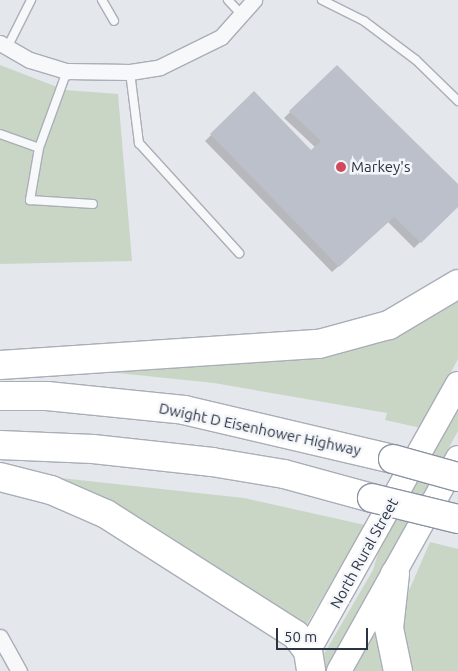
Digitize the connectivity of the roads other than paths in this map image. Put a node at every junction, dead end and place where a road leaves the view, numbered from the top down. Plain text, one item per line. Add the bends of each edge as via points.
1 (31, 0) edge
2 (102, 0) edge
3 (228, 0) edge
4 (254, 0) edge
5 (322, 0) edge
6 (242, 15) junction
7 (114, 21) dead end
8 (3, 46) edge
9 (67, 71) junction
10 (130, 72) junction
11 (458, 100) edge
12 (0, 134) edge
13 (39, 148) junction
14 (93, 204) dead end
15 (239, 253) dead end
16 (458, 284) edge
17 (0, 365) edge
18 (458, 384) edge
19 (0, 396) edge
20 (0, 445) edge
21 (458, 458) edge
22 (399, 470) junction
23 (0, 477) edge
24 (449, 483) edge
25 (458, 519) edge
26 (395, 574) junction
27 (0, 637) edge
28 (310, 661) edge
29 (19, 671) edge
30 (339, 671) edge
31 (398, 671) edge

1 - 8 lane
2 - 7 lane
3 - 6 lane
4 - 6 street
5 - 11 lane via 364,21 416,60
6 - 10 street via 221,37 190,54 160,67
8 - 9 street
9 - 10 street
9 - 13 lane
10 - 15 lane via 139,143
12 - 13 lane
13 - 14 lane via 30,200
16 - 17 highway via 389,325 319,344
18 - 22 main road, North Rural Street
19 - 22 highway, Dwight D Eisenhower Highway via 47,396 184,410
20 - 25 highway, bridge via 182,458 284,474
21 - 24 main road
22 - 24 highway, Dwight D Eisenhower Highway, bridge
22 - 28 main road, North Rural Street
23 - 28 highway via 51,490 106,514 296,635
24 - 26 main road
26 - 30 main road
26 - 31 highway via 388,628
27 - 29 street

